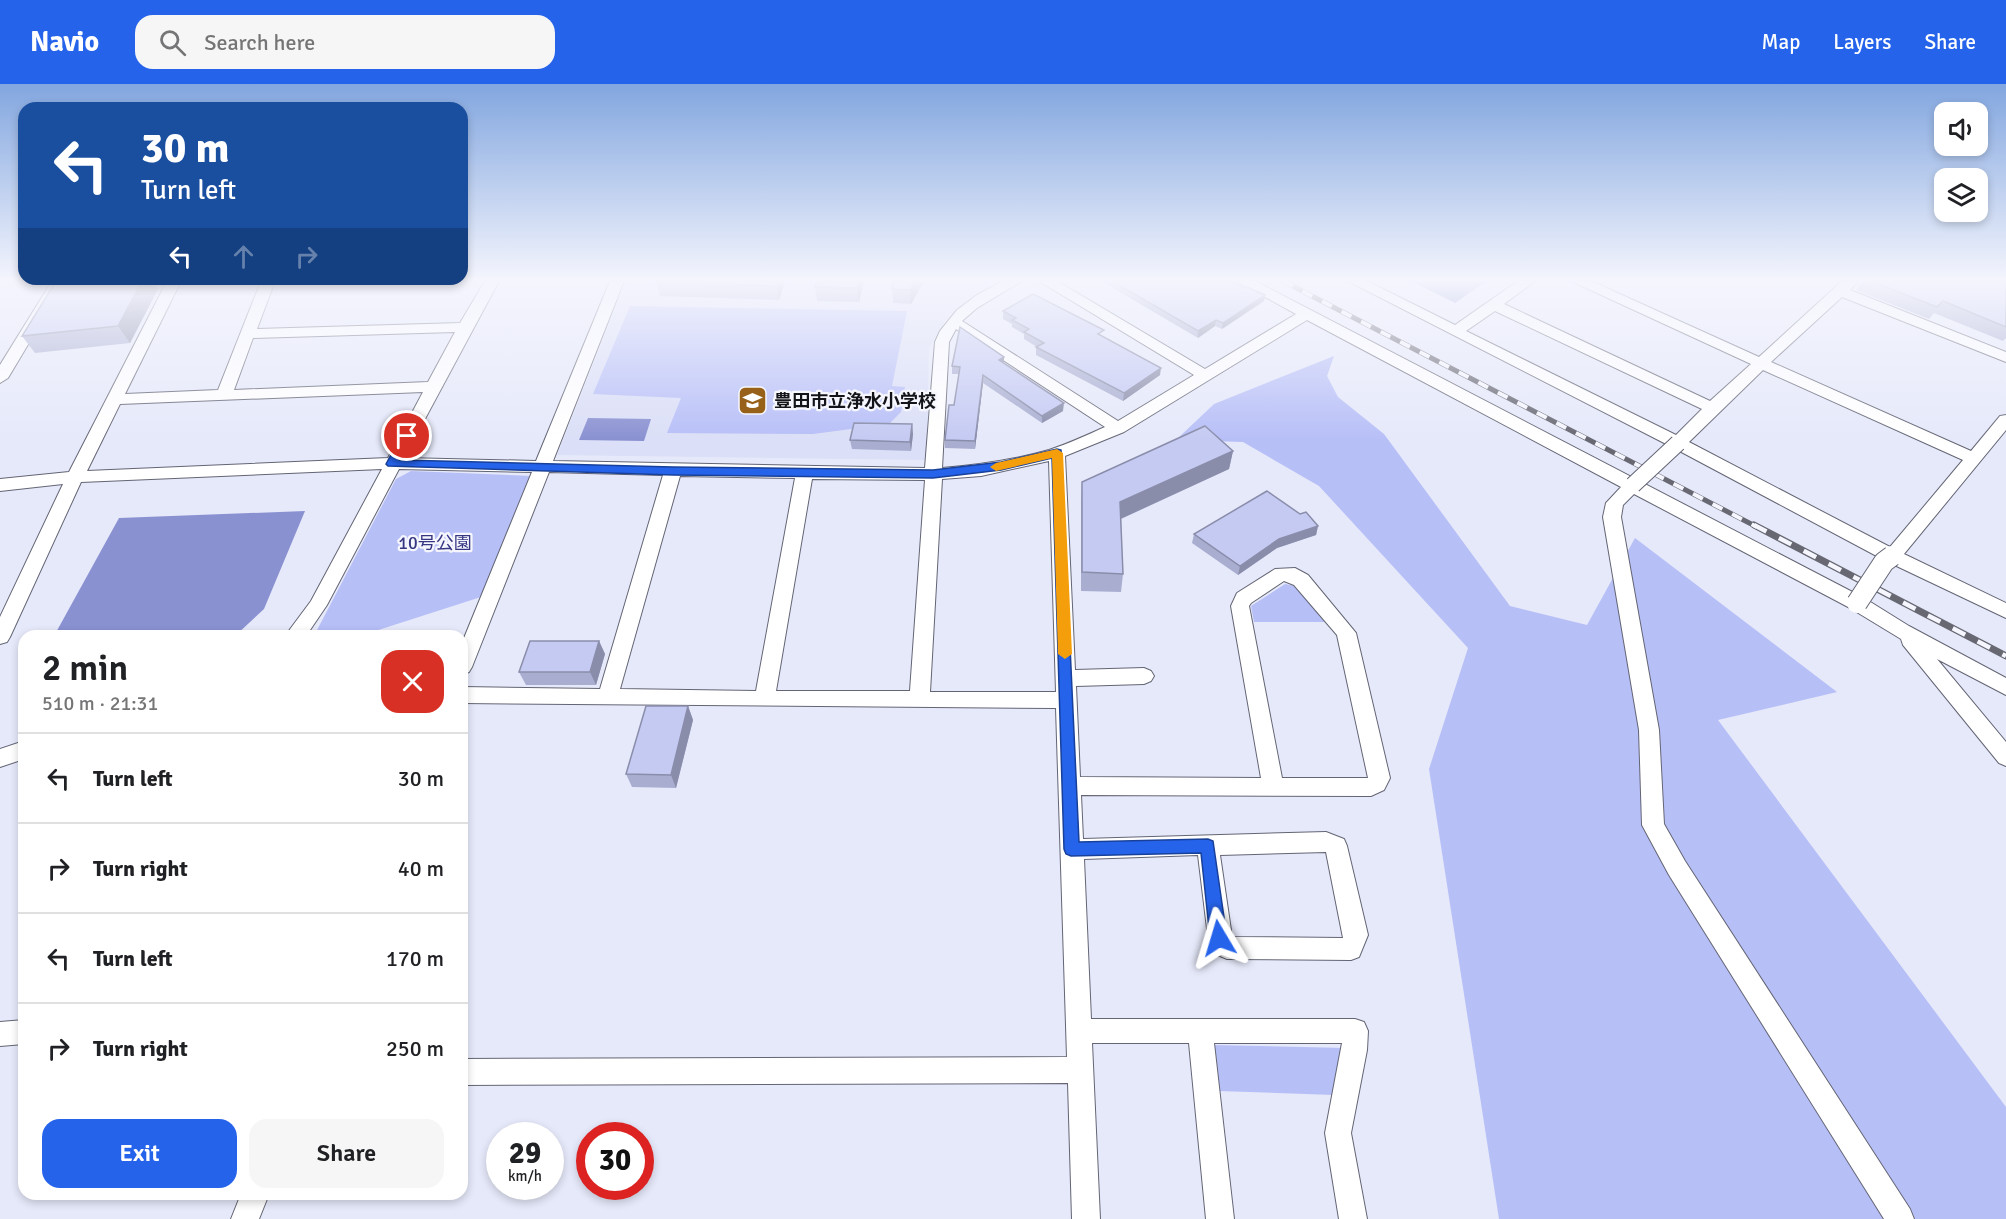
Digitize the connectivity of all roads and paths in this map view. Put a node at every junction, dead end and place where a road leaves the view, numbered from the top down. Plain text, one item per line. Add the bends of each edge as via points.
1 (27, 334) edge
2 (148, 334) edge
3 (248, 334) edge
4 (461, 334) edge
5 (596, 334) edge
6 (945, 334) edge
7 (973, 334) edge
8 (1135, 334) edge
9 (1273, 334) edge
10 (1342, 334) edge
11 (1462, 334) edge
12 (1556, 334) edge
13 (1697, 334) edge
14 (1794, 334) edge
15 (1954, 334) edge
16 (2006, 357) edge
17 (1763, 363) junction
18 (1205, 375) junction
19 (0, 378) edge
20 (433, 387) junction
21 (224, 394) junction
22 (116, 399) junction
23 (1712, 408) junction
24 (2006, 420) edge
25 (1118, 428) junction
26 (1678, 443) junction
27 (1057, 453) junction
28 (1975, 459) junction
29 (392, 464) junction
30 (543, 467) junction
31 (673, 471) junction
32 (804, 473) junction
33 (933, 474) junction
34 (75, 477) junction
35 (0, 485) edge
36 (1633, 485) junction
37 (1892, 556) junction
38 (1857, 603) junction
39 (2006, 611) edge
40 (300, 630) edge
41 (1902, 631) junction
42 (0, 637) edge
43 (468, 652) edge
44 (1143, 676) dead end
45 (2006, 687) edge
46 (1066, 689) junction
47 (468, 695) edge
48 (608, 697) junction
49 (765, 699) junction
50 (919, 700) junction
51 (18, 752) edge
52 (2006, 757) edge
53 (0, 758) edge
54 (1070, 786) junction
55 (1273, 787) junction
56 (1208, 846) junction
57 (1071, 849) junction
58 (1078, 1030) junction
59 (1200, 1031) junction
60 (18, 1032) edge
61 (0, 1034) edge
62 (1080, 1070) junction
63 (468, 1072) edge
64 (253, 1200) edge
65 (245, 1219) edge
66 (1086, 1219) edge
67 (1220, 1219) edge
68 (1353, 1219) edge
69 (1900, 1219) edge

1 - 19 street
2 - 22 street
3 - 21 street
4 - 20 street
5 - 30 street
6 - 33 street
7 - 25 street
8 - 18 street
9 - 18 street
10 - 36 street
11 - 26 street
12 - 23 street
13 - 17 street
14 - 17 street
15 - 16 street
17 - 23 street
17 - 28 street
18 - 25 street
20 - 21 street
20 - 29 street
21 - 22 street
22 - 34 street
23 - 26 street
24 - 28 street
25 - 27 street
26 - 36 street, bridge
26 - 37 street
27 - 33 street via 1001,466
27 - 46 street
28 - 37 street
29 - 30 street
29 - 34 street
29 - 40 street via 318,605
30 - 31 street
30 - 43 street
31 - 32 street
31 - 48 street
32 - 33 street
32 - 49 street
33 - 50 street
34 - 35 street
34 - 42 street
36 - 38 street
36 - 69 street via 1615,503 1612,517 1649,730 1653,825
37 - 38 street, bridge
37 - 39 street
38 - 41 street
41 - 45 street
41 - 52 street
44 - 46 street
46 - 50 street
46 - 54 street
47 - 48 street
48 - 49 street
49 - 50 street
51 - 53 street
54 - 55 street
54 - 57 street
55 - 55 street via 1371,787 1379,778 1346,633 1301,580 1287,573 1244,598 1240,606
56 - 56 street via 1326,842 1336,846 1356,935 1351,949 1221,945
56 - 57 street
57 - 58 street
58 - 59 street
58 - 62 street
59 - 67 street
59 - 68 street via 1355,1031 1338,1133
60 - 61 street
62 - 63 street
62 - 66 street
64 - 65 street

